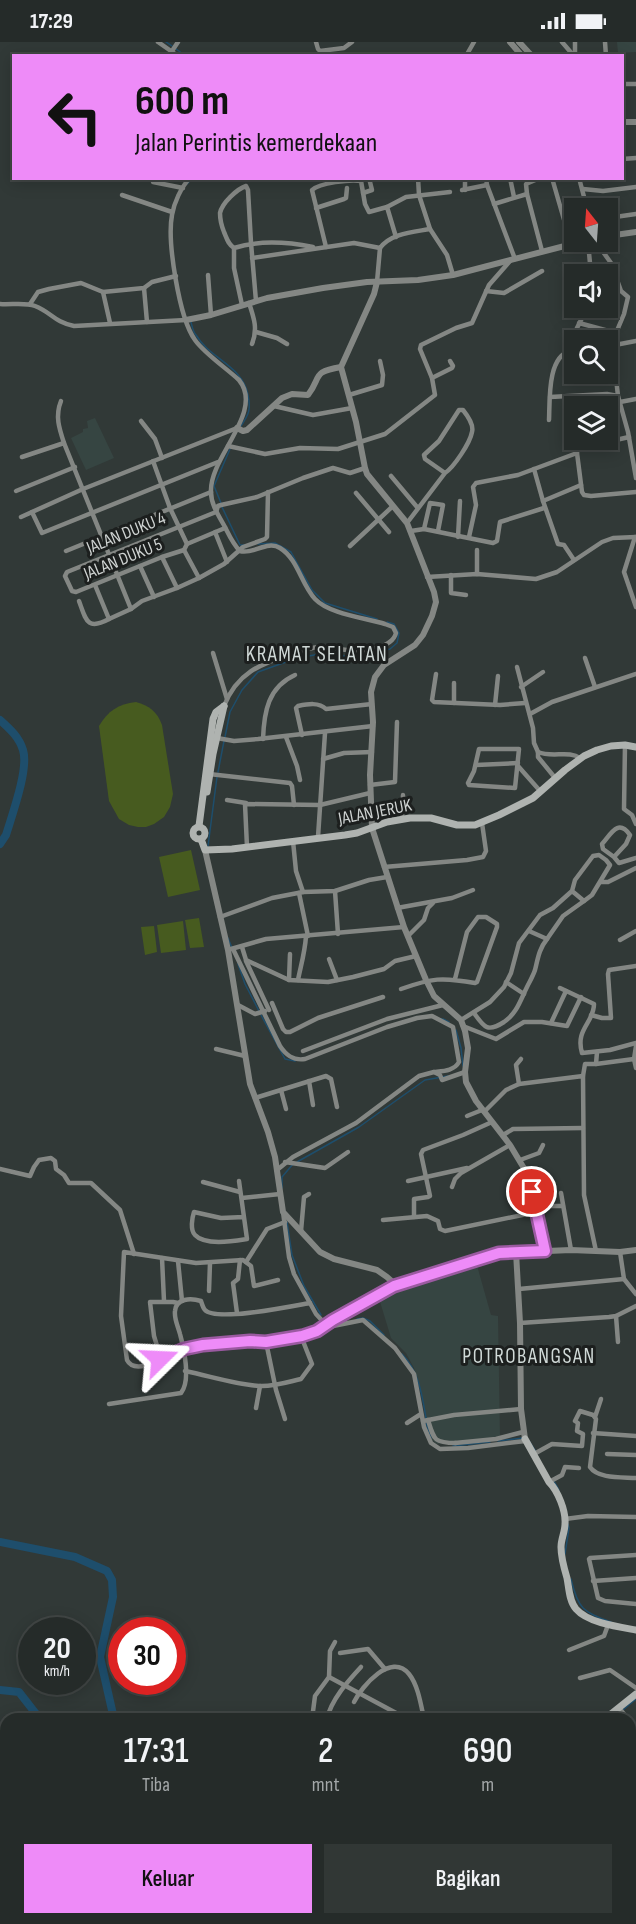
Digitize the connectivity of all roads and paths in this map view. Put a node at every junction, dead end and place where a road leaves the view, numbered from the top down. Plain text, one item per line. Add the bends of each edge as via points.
1 (158, 42) edge
2 (316, 42) edge
3 (352, 42) edge
4 (510, 42) edge
5 (519, 42) edge
6 (562, 42) edge
7 (177, 43) edge
8 (344, 48) junction
9 (172, 51) junction
10 (176, 54) edge
11 (346, 54) edge
12 (520, 54) edge
13 (530, 54) edge
14 (573, 54) edge
15 (189, 180) edge
16 (354, 180) edge
17 (360, 180) edge
18 (370, 180) edge
19 (418, 180) edge
20 (465, 180) edge
21 (486, 180) edge
22 (510, 180) edge
23 (535, 180) edge
24 (553, 180) edge
25 (580, 180) edge
26 (153, 182) dead end
27 (487, 185) junction
28 (636, 187) edge
29 (183, 188) junction
30 (347, 188) dead end
31 (583, 189) junction
32 (450, 192) dead end
33 (363, 194) junction
34 (527, 194) junction
35 (122, 195) dead end
36 (419, 195) junction
37 (514, 197) junction
38 (585, 198) edge
39 (494, 204) junction
40 (387, 207) junction
41 (316, 208) junction
42 (172, 212) junction
43 (636, 214) edge
44 (618, 217) edge
45 (564, 220) edge
46 (430, 230) junction
47 (636, 232) edge
48 (618, 235) edge
49 (396, 237) junction
50 (250, 243) junction
51 (564, 246) edge
52 (326, 247) junction
53 (234, 248) junction
54 (317, 248) junction
55 (380, 248) junction
56 (542, 252) junction
57 (603, 252) edge
58 (252, 258) junction
59 (513, 260) junction
60 (542, 271) dead end
61 (208, 275) dead end
62 (453, 275) junction
63 (176, 276) junction
64 (377, 282) junction
65 (144, 288) junction
66 (486, 291) junction
67 (103, 292) junction
68 (256, 301) junction
69 (0, 304) edge
70 (30, 304) junction
71 (245, 304) junction
72 (212, 315) junction
73 (581, 318) edge
74 (186, 320) junction
75 (147, 322) junction
76 (110, 323) junction
77 (579, 323) junction
78 (577, 330) edge
79 (605, 330) edge
80 (617, 330) edge
81 (256, 332) junction
82 (636, 341) edge
83 (252, 344) dead end
84 (287, 344) dead end
85 (618, 344) edge
86 (564, 353) edge
87 (380, 361) dead end
88 (450, 361) dead end
89 (341, 368) junction
90 (432, 378) junction
91 (617, 384) edge
92 (349, 395) junction
93 (588, 396) edge
94 (618, 396) junction
95 (550, 397) junction
96 (564, 397) edge
97 (636, 399) edge
98 (61, 401) dead end
99 (620, 402) junction
100 (274, 406) junction
101 (352, 408) junction
102 (549, 420) dead end
103 (141, 422) dead end
104 (239, 429) junction
105 (636, 431) edge
106 (629, 435) junction
107 (64, 443) junction
108 (360, 443) junction
109 (228, 446) junction
110 (577, 451) junction
111 (22, 457) dead end
112 (162, 458) junction
113 (153, 461) junction
114 (219, 462) junction
115 (75, 467) junction
116 (364, 468) junction
117 (534, 469) junction
118 (445, 473) junction
119 (391, 476) dead end
120 (636, 478) edge
121 (581, 485) junction
122 (163, 486) junction
123 (83, 489) junction
124 (16, 491) dead end
125 (211, 492) junction
126 (268, 492) junction
127 (636, 492) edge
128 (356, 493) dead end
129 (460, 501) dead end
130 (543, 501) junction
131 (393, 506) junction
132 (417, 507) junction
133 (170, 508) junction
134 (218, 508) junction
135 (544, 508) junction
136 (32, 512) junction
137 (92, 513) junction
138 (21, 517) dead end
139 (378, 520) junction
140 (407, 523) junction
141 (179, 526) junction
142 (225, 528) junction
143 (424, 529) junction
144 (411, 531) junction
145 (438, 531) junction
146 (215, 532) junction
147 (389, 532) dead end
148 (102, 536) junction
149 (458, 537) junction
150 (469, 537) junction
151 (635, 537) edge
152 (187, 544) junction
153 (350, 546) dead end
154 (66, 550) dead end
155 (184, 550) junction
156 (477, 550) dead end
157 (240, 551) junction
158 (109, 554) junction
159 (162, 557) junction
160 (574, 560) junction
161 (227, 562) junction
162 (140, 566) junction
163 (477, 574) junction
164 (117, 575) junction
165 (451, 575) junction
166 (427, 577) junction
167 (199, 578) junction
168 (95, 585) junction
169 (177, 588) junction
170 (73, 592) joint
171 (466, 595) dead end
172 (154, 597) junction
173 (79, 601) dead end
174 (636, 607) edge
175 (131, 609) junction
176 (109, 619) junction
177 (213, 653) dead end
178 (585, 658) dead end
179 (517, 667) dead end
180 (543, 672) dead end
181 (436, 674) dead end
182 (636, 674) edge
183 (295, 675) dead end
184 (498, 676) dead end
185 (454, 683) dead end
186 (522, 687) junction
187 (595, 687) junction
188 (454, 702) junction
189 (226, 703) junction
190 (525, 703) junction
191 (372, 704) junction
192 (495, 705) junction
193 (530, 714) junction
194 (398, 722) dead end
195 (373, 726) junction
196 (325, 733) junction
197 (302, 735) junction
198 (286, 737) junction
199 (222, 739) junction
200 (263, 739) junction
201 (625, 745) junction
202 (636, 747) edge
203 (372, 752) junction
204 (538, 752) junction
205 (323, 759) junction
206 (580, 759) junction
207 (476, 765) junction
208 (518, 765) junction
209 (210, 771) junction
210 (556, 779) junction
211 (300, 780) dead end
212 (370, 785) junction
213 (541, 792) junction
214 (370, 794) junction
215 (403, 795) dead end
216 (227, 800) dead end
217 (246, 803) junction
218 (294, 805) junction
219 (320, 805) junction
220 (402, 819) junction
221 (482, 823) junction
222 (636, 824) edge
223 (372, 828) junction
224 (318, 837) junction
225 (293, 841) junction
226 (247, 848) junction
227 (207, 850) junction
228 (614, 857) junction
229 (636, 858) edge
230 (384, 867) junction
231 (636, 868) edge
232 (387, 877) junction
233 (601, 882) junction
234 (473, 890) dead end
235 (335, 891) junction
236 (572, 891) junction
237 (301, 893) junction
238 (584, 900) junction
239 (435, 902) junction
240 (397, 908) junction
241 (223, 916) junction
242 (404, 927) junction
243 (529, 931) junction
244 (636, 931) edge
245 (338, 934) junction
246 (307, 936) junction
247 (408, 936) junction
248 (547, 939) junction
249 (620, 940) dead end
250 (235, 948) junction
251 (290, 954) dead end
252 (416, 956) junction
253 (329, 959) dead end
254 (246, 960) junction
255 (636, 966) edge
256 (454, 979) junction
257 (289, 980) junction
258 (298, 980) junction
259 (337, 980) junction
260 (426, 980) junction
261 (506, 982) junction
262 (560, 988) dead end
263 (401, 989) dead end
264 (566, 991) junction
265 (524, 994) junction
266 (383, 997) dead end
267 (581, 998) junction
268 (237, 1005) junction
269 (443, 1005) junction
270 (268, 1009) junction
271 (474, 1012) junction
272 (591, 1015) junction
273 (462, 1023) junction
274 (551, 1023) junction
275 (567, 1026) junction
276 (573, 1029) dead end
277 (636, 1045) edge
278 (216, 1049) dead end
279 (303, 1051) dead end
280 (597, 1053) junction
281 (245, 1056) junction
282 (521, 1059) dead end
283 (634, 1059) junction
284 (596, 1064) junction
285 (636, 1068) edge
286 (434, 1072) junction
287 (465, 1072) junction
288 (583, 1076) junction
289 (309, 1081) junction
290 (519, 1084) junction
291 (281, 1090) junction
292 (255, 1098) junction
293 (313, 1106) dead end
294 (337, 1107) dead end
295 (286, 1109) dead end
296 (483, 1111) junction
297 (467, 1116) dead end
298 (492, 1122) junction
299 (583, 1128) junction
300 (503, 1135) junction
301 (510, 1145) junction
302 (543, 1145) dead end
303 (348, 1152) dead end
304 (520, 1160) junction
305 (290, 1164) junction
306 (470, 1167) junction
307 (0, 1169) edge
308 (277, 1170) junction
309 (426, 1178) junction
310 (238, 1181) dead end
311 (408, 1181) dead end
312 (203, 1182) dead end
313 (452, 1187) dead end
314 (240, 1192) junction
315 (561, 1193) dead end
316 (280, 1194) junction
317 (309, 1194) dead end
318 (242, 1198) junction
319 (563, 1206) junction
320 (536, 1211) junction
321 (244, 1216) junction
322 (414, 1217) junction
323 (383, 1220) dead end
324 (288, 1221) junction
325 (301, 1231) junction
326 (572, 1250) junction
327 (636, 1250) edge
328 (545, 1251) junction
329 (596, 1251) junction
330 (516, 1252) junction
331 (620, 1252) junction
332 (134, 1254) junction
333 (162, 1258) junction
334 (178, 1261) junction
335 (243, 1261) junction
336 (210, 1263) junction
337 (624, 1279) junction
338 (278, 1280) dead end
339 (396, 1285) junction
340 (519, 1289) junction
341 (209, 1291) dead end
342 (636, 1294) edge
343 (164, 1301) junction
344 (180, 1302) junction
345 (310, 1303) junction
346 (636, 1306) edge
347 (237, 1313) junction
348 (616, 1316) junction
349 (520, 1323) junction
350 (326, 1326) junction
351 (302, 1336) junction
352 (266, 1342) junction
353 (618, 1342) dead end
354 (184, 1349) junction
355 (160, 1359) junction
356 (152, 1365) junction
357 (185, 1371) junction
358 (154, 1377) dead end
359 (275, 1385) junction
360 (260, 1386) junction
361 (601, 1399) dead end
362 (109, 1404) dead end
363 (256, 1408) dead end
364 (522, 1409) junction
365 (422, 1414) junction
366 (595, 1417) junction
367 (285, 1419) dead end
368 (426, 1421) junction
369 (407, 1423) dead end
370 (593, 1433) junction
371 (524, 1436) junction
372 (636, 1436) edge
373 (456, 1446) junction
374 (536, 1453) junction
375 (607, 1454) dead end
376 (636, 1455) edge
377 (579, 1468) dead end
378 (636, 1478) edge
379 (552, 1480) junction
380 (636, 1517) edge
381 (567, 1519) junction
382 (636, 1555) edge
383 (636, 1578) edge
384 (593, 1581) junction
385 (636, 1604) edge
386 (608, 1625) junction
387 (636, 1630) edge
388 (335, 1642) dead end
389 (569, 1650) dead end
390 (340, 1653) dead end
391 (361, 1667) dead end
392 (386, 1669) junction
393 (328, 1677) junction
394 (580, 1678) dead end
395 (345, 1686) junction
396 (636, 1688) edge
397 (359, 1692) junction
398 (636, 1694) edge
399 (354, 1702) dead end
400 (621, 1711) joint
401 (313, 1713) edge
402 (328, 1713) edge
403 (396, 1713) edge
404 (423, 1713) edge
405 (616, 1713) edge

1 - 9 street
2 - 8 street via 320,51
3 - 8 street
4 - 12 street
5 - 13 street
6 - 14 street
7 - 9 street
8 - 11 street
9 - 10 street
15 - 29 street
16 - 41 street via 316,187 312,190
17 - 33 street
18 - 33 street via 372,190
19 - 36 street
20 - 27 street via 464,190
21 - 27 street
22 - 37 street
23 - 34 street via 526,184
24 - 45 street
25 - 31 street
26 - 29 street
27 - 39 street
28 - 31 street
29 - 42 street
30 - 41 street via 346,198
31 - 38 street
32 - 36 street
33 - 40 street via 369,212
34 - 37 street
34 - 56 street
35 - 42 street
36 - 40 street via 397,200
36 - 46 street
37 - 39 street
39 - 59 street
40 - 49 street
41 - 52 street
42 - 63 street via 170,230
43 - 44 street
46 - 49 street
46 - 62 street via 447,255
47 - 48 street
49 - 55 street
50 - 53 street
50 - 53 street via 246,186 234,194 220,214 226,237
50 - 54 street
50 - 58 street
51 - 56 street
52 - 54 street
52 - 55 street via 354,243
53 - 71 street via 234,268
54 - 58 street
55 - 64 street
56 - 59 street
57 - 80 street via 621,291 628,297
58 - 68 street
59 - 62 street
59 - 66 street
60 - 66 street via 504,293
61 - 72 street
62 - 64 street
63 - 65 street
63 - 74 street
64 - 68 street
64 - 89 street
65 - 67 street
65 - 75 street
66 - 90 street via 472,323 421,345
67 - 70 street via 87,285 69,284 38,292
67 - 76 street
68 - 71 street
69 - 70 street
70 - 76 street via 68,325
71 - 72 street
71 - 81 street
72 - 74 street
73 - 77 street
74 - 75 street
74 - 104 street via 198,344 244,387 247,402
75 - 76 street
77 - 78 street
77 - 79 street
81 - 83 street
81 - 84 street
82 - 85 street
86 - 95 street via 551,381
87 - 92 street via 382,385
88 - 90 street via 453,367
89 - 92 street
89 - 100 street via 320,374 308,395 289,394
90 - 108 street via 433,398 385,434
91 - 94 street
92 - 101 street
93 - 94 street
94 - 99 street
95 - 96 street
95 - 102 street
97 - 99 street
98 - 107 street via 58,424
99 - 106 street
100 - 101 street via 313,415
100 - 104 street via 247,430
101 - 108 street
103 - 112 street via 155,439
104 - 109 street
104 - 112 street
105 - 106 street
106 - 110 street
106 - 120 street
107 - 111 street
107 - 115 street
108 - 109 street via 265,454
108 - 116 street
109 - 114 street
110 - 117 street
110 - 121 street
112 - 113 street
113 - 122 street
113 - 123 street
114 - 122 street
114 - 125 street
115 - 123 street
115 - 124 street
116 - 126 street, JALAN DUKU 4 via 350,473 333,468
116 - 131 street
117 - 130 street
117 - 150 street via 474,484 476,505
118 - 118 street via 424,455 461,409 466,412 472,432
118 - 132 street
119 - 132 street
121 - 127 street via 588,496
121 - 130 street
122 - 133 street
122 - 137 street
123 - 136 street
123 - 137 street
125 - 133 street
125 - 134 street
126 - 134 street, JALAN DUKU 4
126 - 157 street via 267,537
128 - 139 street
129 - 149 street
130 - 135 street
131 - 139 street
131 - 140 street
132 - 140 street
133 - 141 street
133 - 148 street
134 - 141 street, JALAN DUKU 4
134 - 142 street
135 - 150 street via 500,522 496,543
135 - 160 street via 558,544 564,545
136 - 137 street via 42,533
136 - 138 street
137 - 148 street
139 - 147 street
139 - 153 street
140 - 144 street
141 - 152 street
141 - 158 street, JALAN DUKU 4
142 - 146 street, JALAN DUKU 5
142 - 157 street
143 - 144 street
143 - 145 street
143 - 145 street via 429,503 442,504
144 - 166 street
145 - 149 street
146 - 152 street, JALAN DUKU 5
146 - 161 street
148 - 154 street
148 - 158 street
149 - 150 street
151 - 160 street via 602,542
151 - 174 street via 624,572
152 - 155 street
155 - 159 street, JALAN DUKU 5
155 - 167 street
156 - 163 street
157 - 161 street
157 - 189 street via 280,548 291,558 316,601 386,624 393,627 396,635 389,643 364,650 320,647 266,663 245,675
158 - 164 street
158 - 170 street, JALAN DUKU 4 via 65,573
159 - 162 street, JALAN DUKU 5
159 - 169 street
160 - 163 street via 553,574 536,579
161 - 167 street
162 - 164 street, JALAN DUKU 5
162 - 172 street
163 - 165 street
164 - 168 street, JALAN DUKU 5
164 - 175 street
165 - 166 street
165 - 171 street via 451,593
166 - 191 street via 436,602 432,616 415,645 379,671 371,692
167 - 169 street
168 - 170 street, JALAN DUKU 5
168 - 176 street
169 - 172 street
172 - 175 street
173 - 176 street via 90,624
175 - 176 street
177 - 189 street
178 - 187 street
179 - 186 street
180 - 186 street
181 - 188 street via 433,701
182 - 187 street
183 - 200 street via 273,692 263,717
184 - 192 street
185 - 188 street
186 - 190 street
187 - 193 street
188 - 192 street
189 - 199 main road
189 - 209 main road via 213,719
190 - 192 street
190 - 193 street
191 - 195 street
191 - 197 street via 326,709 322,705 298,706
193 - 204 street
194 - 212 street via 395,782
195 - 196 street
195 - 203 street
196 - 197 street
196 - 205 street
197 - 198 street
198 - 200 street
198 - 211 street
199 - 200 street
199 - 209 main road
201 - 202 main road, JALAN JERUK
201 - 206 main road, JALAN JERUK via 597,750
201 - 222 street via 624,808
203 - 205 street
203 - 212 street
204 - 206 street via 574,754
204 - 210 street
205 - 219 street
206 - 210 main road, JALAN JERUK
207 - 208 street
207 - 208 street via 480,748 518,749
207 - 208 street via 470,786 515,789
208 - 213 street
209 - 218 street via 219,776 290,783
209 - 227 main road via 201,827 206,833 201,839
210 - 213 main road, JALAN JERUK
212 - 214 street
213 - 221 main road, JALAN JERUK
214 - 219 street
214 - 223 street
215 - 220 street
216 - 217 street
217 - 218 street
217 - 226 street
218 - 219 street
219 - 224 street
220 - 221 main road, JALAN JERUK via 431,818 466,826
220 - 223 main road, JALAN JERUK
221 - 230 street via 486,851 483,857
223 - 224 main road, JALAN JERUK
223 - 230 street
224 - 225 main road, JALAN JERUK
225 - 226 main road, JALAN JERUK
225 - 237 street
226 - 227 main road, JALAN JERUK
227 - 241 street
228 - 228 street via 602,844 621,827 630,835
228 - 229 street via 619,863
230 - 232 street
231 - 233 street
232 - 235 street
232 - 240 street
233 - 236 street via 610,865 596,855 575,880
233 - 238 street
234 - 239 street
235 - 237 street
235 - 245 street
236 - 238 street
236 - 243 street via 540,915
237 - 241 street via 272,898
237 - 246 street
238 - 248 street via 563,915
239 - 240 street
239 - 247 street
240 - 242 street
241 - 250 street
242 - 245 street
242 - 247 street
243 - 248 street
243 - 261 street via 519,943
244 - 249 street
245 - 246 street
246 - 250 street via 266,939
246 - 258 street
247 - 252 street
248 - 265 street
250 - 254 street
250 - 268 street
250 - 270 street
251 - 257 street
252 - 259 street via 395,961 384,969
252 - 260 street
253 - 259 street
254 - 257 street
254 - 270 street
255 - 272 street via 609,970 611,1018
256 - 256 street via 470,926 478,917 497,924 477,982
256 - 260 street
257 - 258 street
258 - 259 street
260 - 263 street
260 - 269 street
261 - 265 street
261 - 271 street via 490,1002
262 - 264 street
264 - 267 street
264 - 274 street
265 - 271 street via 511,1017 492,1029
266 - 270 street via 318,1018 290,1032
267 - 272 street via 594,1004
267 - 275 street
268 - 270 street via 250,1012
268 - 281 street
269 - 273 street
269 - 279 street via 387,1019
270 - 286 street via 280,1046 288,1056 300,1060 387,1027 417,1018 438,1018 453,1027 459,1062 450,1070
271 - 273 street
272 - 280 street via 580,1031 581,1052
273 - 274 street via 496,1039 520,1023
273 - 287 street via 468,1048
274 - 275 street
275 - 276 street
277 - 280 street
277 - 283 street
278 - 281 street
280 - 284 street
281 - 292 street
282 - 290 street via 516,1065
283 - 284 street
283 - 285 street
284 - 288 street via 585,1064
286 - 287 street via 441,1077
286 - 305 street via 419,1076 356,1123
287 - 296 street via 466,1082
288 - 290 street
288 - 299 street
289 - 291 street
289 - 293 street
289 - 294 street via 330,1077
290 - 296 street
291 - 292 street
291 - 295 street
292 - 308 street
296 - 297 street
296 - 298 street
298 - 300 street
298 - 309 street via 423,1150
299 - 300 street via 513,1129
299 - 329 street via 584,1195
300 - 301 street
301 - 304 street
301 - 306 street
302 - 304 street via 539,1153
303 - 305 street via 325,1168
304 - 320 street via 528,1174
305 - 308 street
306 - 309 street
306 - 313 street via 455,1179
307 - 332 street via 30,1176 39,1160 51,1158 69,1183 91,1183 120,1210
308 - 316 street
309 - 311 street
309 - 322 street via 430,1196 414,1199
310 - 314 street
312 - 314 street
314 - 318 street
315 - 319 street
316 - 318 street
316 - 324 street
317 - 325 street via 304,1197
318 - 321 street
319 - 320 street via 545,1206
319 - 326 street
320 - 322 street via 445,1230 432,1217
320 - 328 street
321 - 321 street via 221,1218 194,1212 193,1233 213,1242 247,1239
322 - 323 street
324 - 325 street
324 - 335 street via 267,1228
324 - 345 street via 290,1263
325 - 339 street via 327,1256 377,1270
326 - 328 street
326 - 329 street
327 - 331 street
328 - 330 street
329 - 331 street
330 - 339 street via 499,1253
330 - 340 street
331 - 337 street
332 - 333 street
332 - 356 street via 124,1252 121,1316 127,1360 135,1367
333 - 334 street
333 - 343 street
334 - 336 street
334 - 344 street
335 - 336 street
335 - 338 street via 251,1266 254,1286
335 - 347 street via 233,1283
336 - 341 street
337 - 340 street
337 - 342 street
339 - 350 street
340 - 349 street
343 - 344 street
343 - 355 street via 150,1304
344 - 347 street via 201,1301 204,1310 211,1313
344 - 354 street via 175,1312
345 - 347 street
345 - 350 street
346 - 348 street
348 - 349 street
348 - 353 street
349 - 364 street
350 - 351 street
350 - 365 street via 360,1319 375,1329 410,1367
351 - 352 street
351 - 359 street via 312,1366 301,1379
352 - 354 street
352 - 359 street
354 - 355 street
354 - 357 street
355 - 356 street
356 - 358 street
357 - 360 street
357 - 362 street via 181,1393
359 - 360 street
359 - 367 street
360 - 363 street
361 - 366 street
364 - 368 street
364 - 371 street
365 - 368 street
365 - 369 street
366 - 370 street
366 - 374 street via 579,1412 575,1421 583,1434 581,1447 552,1444
368 - 373 street via 436,1440
370 - 372 street
370 - 378 street via 592,1471
371 - 373 street
371 - 373 street via 494,1445
371 - 374 main road
374 - 379 main road
375 - 376 street
377 - 379 street via 565,1467 562,1475
379 - 381 main road
380 - 381 street
381 - 386 main road via 561,1547 572,1603 581,1613
382 - 384 street via 590,1557
383 - 384 street
384 - 385 street via 600,1599
386 - 387 main road
386 - 389 street via 604,1636
388 - 393 street via 330,1651
390 - 392 street via 368,1649
391 - 395 street
392 - 397 street
392 - 404 street via 407,1671
393 - 395 street
393 - 401 street via 315,1696
394 - 396 street via 610,1670
395 - 397 street
395 - 402 street
397 - 399 street
397 - 403 street
398 - 400 main road
400 - 405 main road

